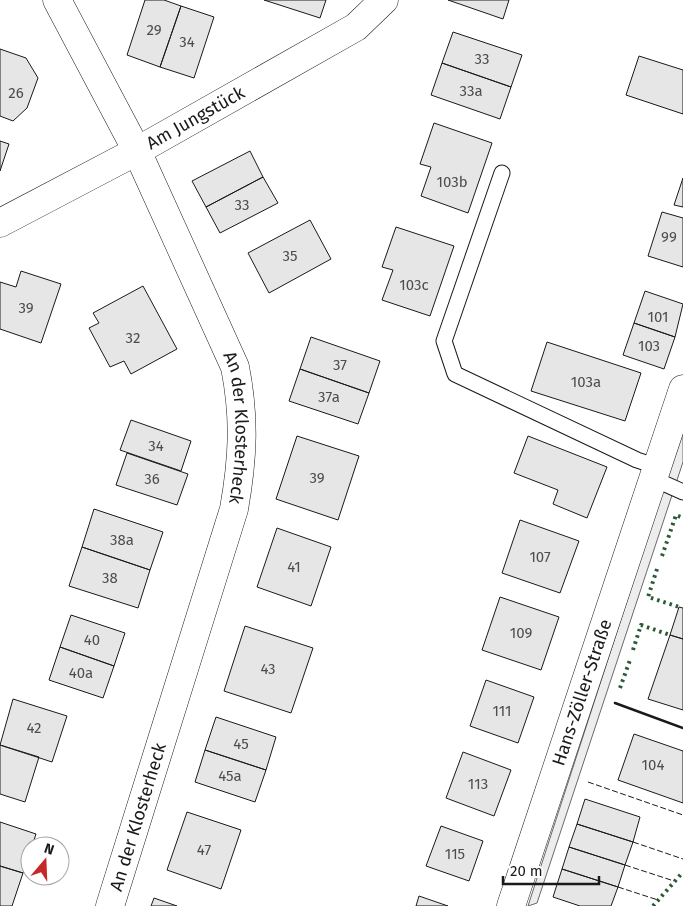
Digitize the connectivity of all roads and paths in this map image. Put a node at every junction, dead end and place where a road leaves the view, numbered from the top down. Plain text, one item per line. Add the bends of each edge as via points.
1 (57, 0) edge
2 (384, 0) edge
3 (137, 151) junction
4 (502, 173) dead end
5 (0, 223) edge
6 (683, 389) edge
7 (656, 473) junction
8 (683, 492) edge
9 (110, 906) edge
10 (511, 906) edge

1 - 3 street, An der Klosterheck
2 - 3 street, Am Jungstück via 356,27
3 - 5 street, Am Jungstück
3 - 9 street, An der Klosterheck via 234,367 242,401 244,442 234,509
4 - 7 lane via 444,341 455,374 637,460
6 - 7 street, Hans-Zöller-Straße
7 - 8 lane
7 - 10 street, Hans-Zöller-Straße

